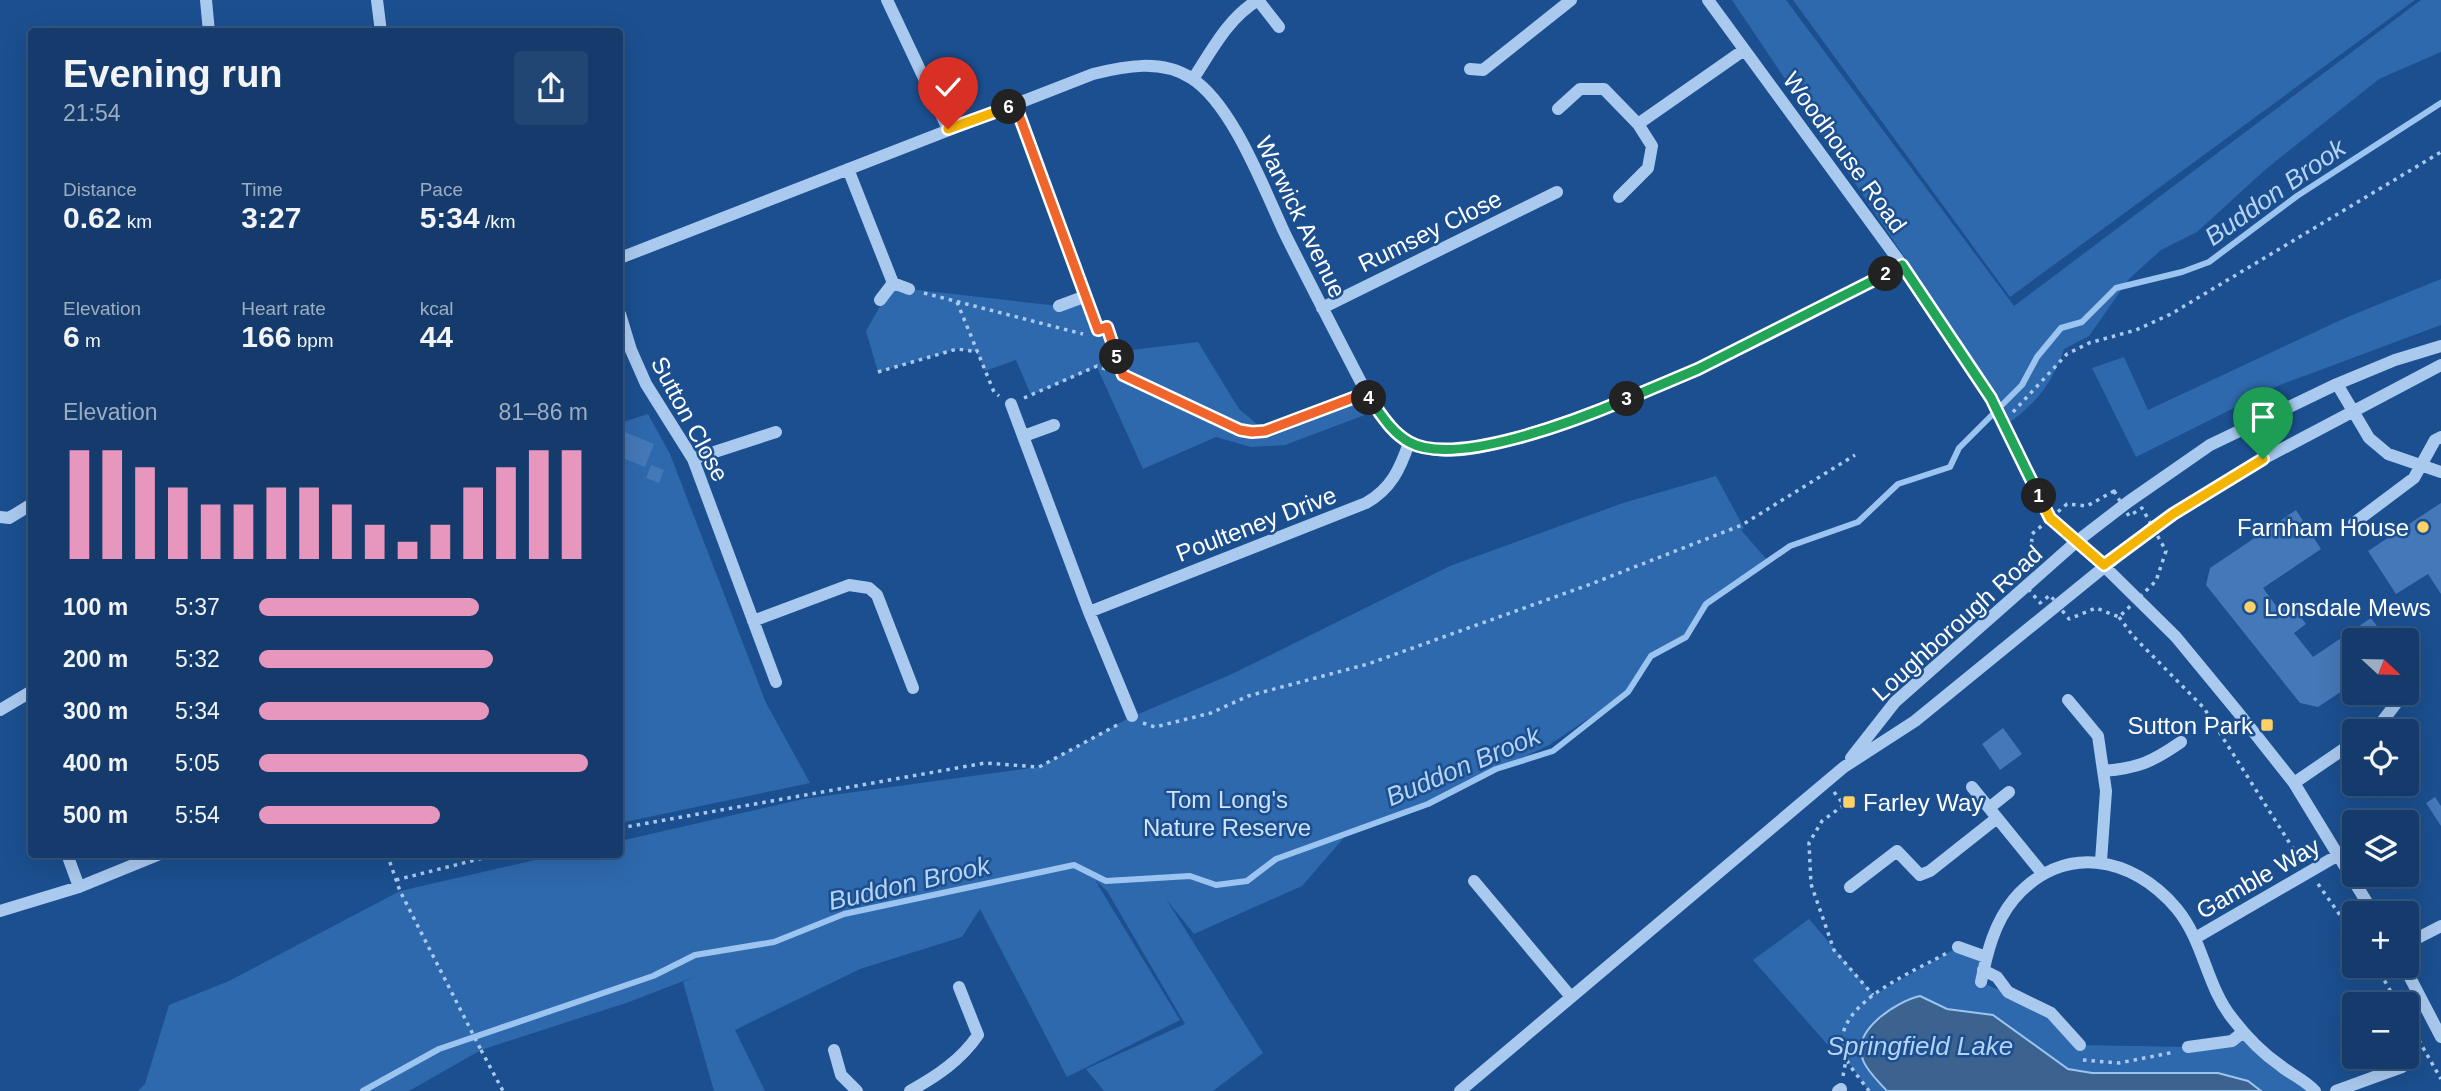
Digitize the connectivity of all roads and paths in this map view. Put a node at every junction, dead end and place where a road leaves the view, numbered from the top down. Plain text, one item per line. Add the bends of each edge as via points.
1 (206, 0) edge
2 (377, 0) edge
3 (887, 0) edge
4 (1571, 0) edge
5 (1708, 0) edge
6 (1279, 27) dead end
7 (209, 28) edge
8 (380, 28) edge
9 (1744, 50) junction
10 (1470, 69) dead end
11 (1193, 79) junction
12 (1015, 104) junction
13 (1558, 109) dead end
14 (1639, 124) junction
15 (948, 129) junction
16 (2441, 152) edge
17 (848, 169) junction
18 (1557, 192) dead end
19 (1619, 197) dead end
20 (623, 257) edge
21 (1902, 265) junction
22 (892, 283) junction
23 (909, 289) joint
24 (1086, 296) junction
25 (880, 300) dead end
26 (957, 302) junction
27 (1059, 306) dead end
28 (1322, 308) junction
29 (623, 324) edge
30 (1098, 330) junction
31 (2441, 346) edge
32 (978, 352) junction
33 (2441, 365) edge
34 (878, 372) dead end
35 (1123, 375) junction
36 (2337, 384) junction
37 (1366, 393) junction
38 (1012, 404) junction
39 (2353, 410) junction
40 (2004, 420) junction
41 (1054, 425) dead end
42 (776, 432) dead end
43 (1024, 436) junction
44 (2441, 437) edge
45 (1409, 443) junction
46 (1855, 455) dead end
47 (693, 459) junction
48 (2420, 464) junction
49 (2441, 472) edge
50 (28, 506) edge
51 (0, 517) edge
52 (2354, 523) dead end
53 (2076, 542) junction
54 (2104, 565) junction
55 (1089, 612) junction
56 (2119, 617) dead end
57 (753, 621) junction
58 (776, 681) dead end
59 (913, 688) dead end
60 (28, 693) edge
61 (2068, 700) dead end
62 (0, 710) edge
63 (1132, 716) junction
64 (2181, 742) dead end
65 (2342, 750) edge
66 (1844, 767) junction
67 (2104, 771) junction
68 (1825, 782) junction
69 (2294, 783) junction
70 (1972, 787) dead end
71 (2008, 792) dead end
72 (1993, 813) junction
73 (623, 827) edge
74 (2340, 854) junction
75 (68, 858) edge
76 (150, 858) edge
77 (388, 858) edge
78 (483, 858) edge
79 (2101, 861) junction
80 (2309, 872) junction
81 (2042, 873) junction
82 (396, 880) junction
83 (1474, 881) dead end
84 (79, 887) junction
85 (1850, 887) dead end
86 (2367, 901) edge
87 (0, 911) edge
88 (2342, 917) edge
89 (2441, 926) edge
90 (2197, 937) junction
91 (2419, 937) edge
92 (1958, 947) joint
93 (1986, 957) junction
94 (2410, 978) edge
95 (959, 987) dead end
96 (1873, 995) junction
97 (1571, 997) junction
98 (2243, 1032) junction
99 (2441, 1037) edge
100 (2419, 1041) edge
101 (477, 1043) dead end
102 (481, 1049) junction
103 (2183, 1049) joint
104 (834, 1050) dead end
105 (2077, 1050) joint
106 (2397, 1069) edge
107 (2441, 1079) edge
108 (503, 1091) edge
109 (857, 1091) edge
110 (910, 1091) edge
111 (1460, 1091) edge
112 (1869, 1091) edge
113 (2315, 1091) edge
114 (2336, 1091) edge

1 - 7 street
2 - 8 street
3 - 15 street
4 - 10 street via 1483,70
5 - 9 street, Woodhouse Road
6 - 11 street via 1258,0 1229,24
9 - 14 street
9 - 21 street, Woodhouse Road
11 - 12 street, Warwick Avenue via 1175,70 1126,66
11 - 28 street, Warwick Avenue via 1219,107 1245,147
12 - 15 street, Warwick Avenue
12 - 24 street
13 - 14 street via 1580,89 1604,89
14 - 19 street via 1652,146 1648,168
15 - 17 street, Warwick Avenue
16 - 40 path via 2171,314 2067,354
17 - 20 street, Warwick Avenue
17 - 22 street
18 - 28 street, Rumsey Close
21 - 40 street, Woodhouse Road
21 - 45 street via 1698,369 1593,413 1508,440 1451,451
22 - 23 street
22 - 25 street
23 - 26 path
24 - 27 street
24 - 30 street
26 - 30 path via 1085,335
26 - 32 path
28 - 37 street, Warwick Avenue
29 - 47 street, Sutton Close via 646,384
30 - 35 path via 1107,327
31 - 36 street, Loughborough Road
32 - 34 path via 957,349
32 - 38 path via 994,392
33 - 39 street, Loughborough Road
35 - 37 path via 1252,432
35 - 38 path via 1097,366
36 - 39 street
36 - 53 street, Loughborough Road via 2210,445
37 - 45 street, Warwick Avenue via 1391,429
38 - 43 street
39 - 48 street via 2368,438 2388,454
39 - 54 street, Loughborough Road via 2184,507
40 - 53 street, Woodhouse Road via 2050,518
41 - 43 street
42 - 47 street
43 - 55 street
44 - 48 street
45 - 55 street, Poulteney Drive via 1392,482 1366,503
46 - 63 path via 1742,525 1368,664 1154,727
47 - 57 street, Sutton Close
48 - 49 street
48 - 52 street via 2406,486
50 - 51 street via 9,518
53 - 54 street
53 - 66 street, Loughborough Road via 1895,702
54 - 66 street, Loughborough Road via 1915,721
54 - 69 street via 2176,637
55 - 63 street
56 - 80 path via 2204,708
57 - 58 street, Sutton Close
57 - 59 street via 849,585 869,588 877,594
60 - 62 street
61 - 67 street via 2098,736
63 - 73 path via 1039,767 985,763
64 - 67 street via 2153,762
65 - 69 street
66 - 68 street, Loughborough Road
67 - 79 street
68 - 96 path via 1844,805 1822,821 1809,843 1811,884 1835,950
68 - 97 street, Loughborough Road
69 - 74 street
70 - 72 street
71 - 72 street
72 - 81 street
72 - 85 street via 1930,871 1920,875 1897,850
74 - 80 street, Gamble Way
74 - 86 street
75 - 84 street
76 - 84 street
77 - 82 path
78 - 82 path
79 - 81 street via 2073,863
79 - 90 street via 2148,881
80 - 88 path
80 - 90 street, Gamble Way
81 - 93 street via 2013,900
82 - 102 path
83 - 97 street
84 - 87 street
89 - 91 street
90 - 98 street via 2213,983
92 - 93 street
92 - 96 path
93 - 105 street via 1982,976 1997,977 2008,992 2051,1013
94 - 99 street
95 - 110 street via 978,1035 938,1076
96 - 112 path via 1849,1016 1842,1046
97 - 111 street, Loughborough Road
98 - 103 street via 2232,1041
98 - 113 street
100 - 107 path
101 - 102 path
102 - 108 path
103 - 105 path via 2119,1063 2085,1061
104 - 109 street via 841,1075
106 - 114 street

